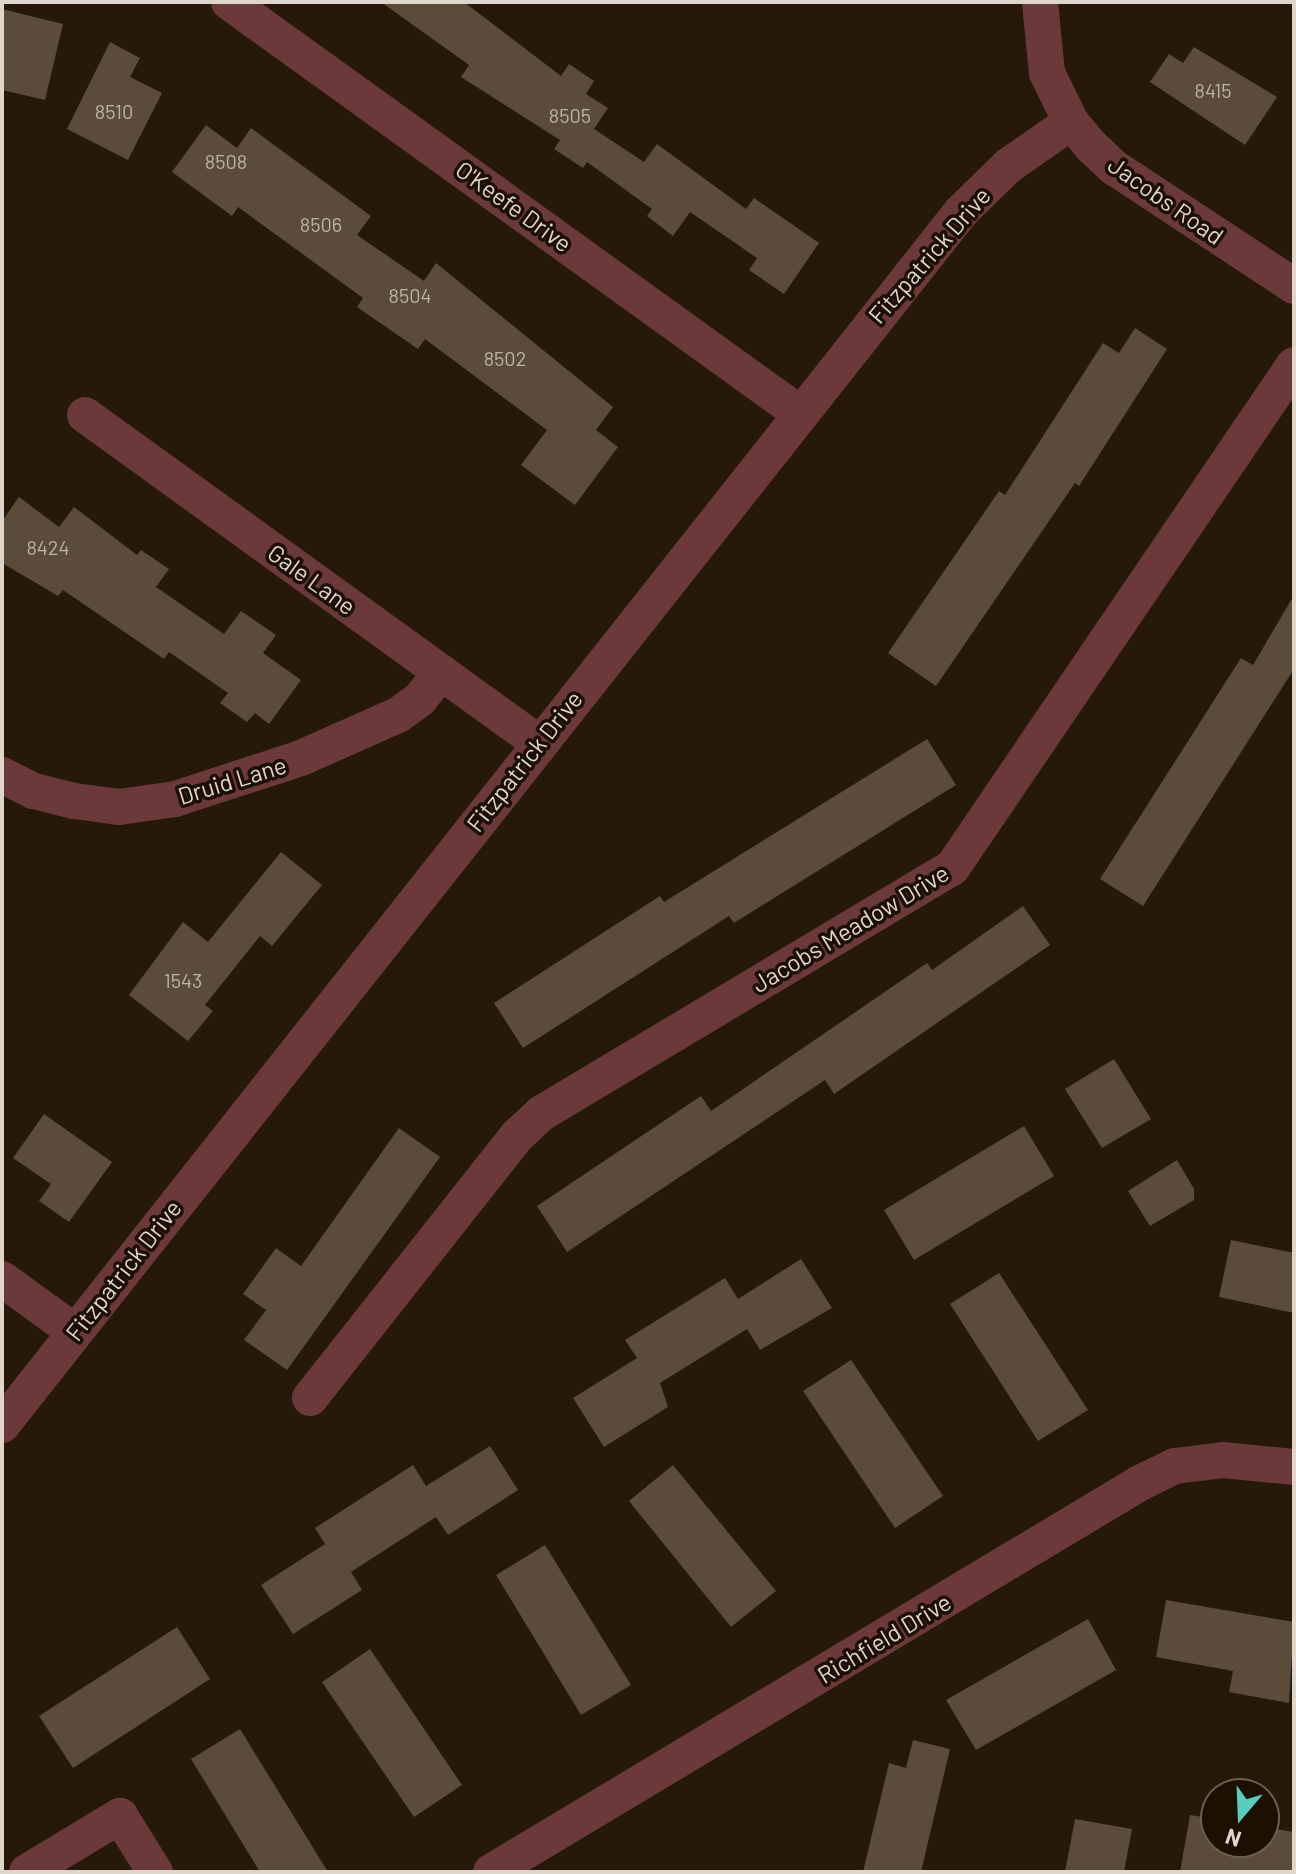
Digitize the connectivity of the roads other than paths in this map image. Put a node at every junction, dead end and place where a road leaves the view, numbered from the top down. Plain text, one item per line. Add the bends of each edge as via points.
1 (229, 2) edge
2 (1040, 2) edge
3 (1071, 122) junction
4 (1294, 286) edge
5 (1294, 365) edge
6 (798, 412) junction
7 (85, 415) dead end
8 (441, 672) junction
9 (539, 743) junction
10 (2, 775) edge
11 (2, 1279) edge
12 (75, 1332) junction
13 (310, 1398) dead end
14 (2, 1425) edge
15 (1294, 1467) edge
16 (27, 1872) edge
17 (155, 1872) edge
18 (491, 1872) edge

1 - 6 street, O'Keefe Drive
2 - 3 street, Jacobs Road via 1047,73
3 - 4 street, Jacobs Road via 1115,168
3 - 6 street, Fitzpatrick Drive via 1008,166 961,212
5 - 13 street, Jacobs Meadow Drive via 952,868 542,1113 517,1136
6 - 9 street, Fitzpatrick Drive
7 - 8 street, Gale Lane
8 - 9 street, Gale Lane
8 - 10 street, Druid Lane via 420,699 398,715 301,758 175,799 119,807 74,801 34,791
9 - 12 street, Fitzpatrick Drive
11 - 12 street
12 - 14 street, Fitzpatrick Drive
15 - 18 street, Richfield Drive via 1223,1460 1175,1466 1140,1483
16 - 17 street via 120,1816

